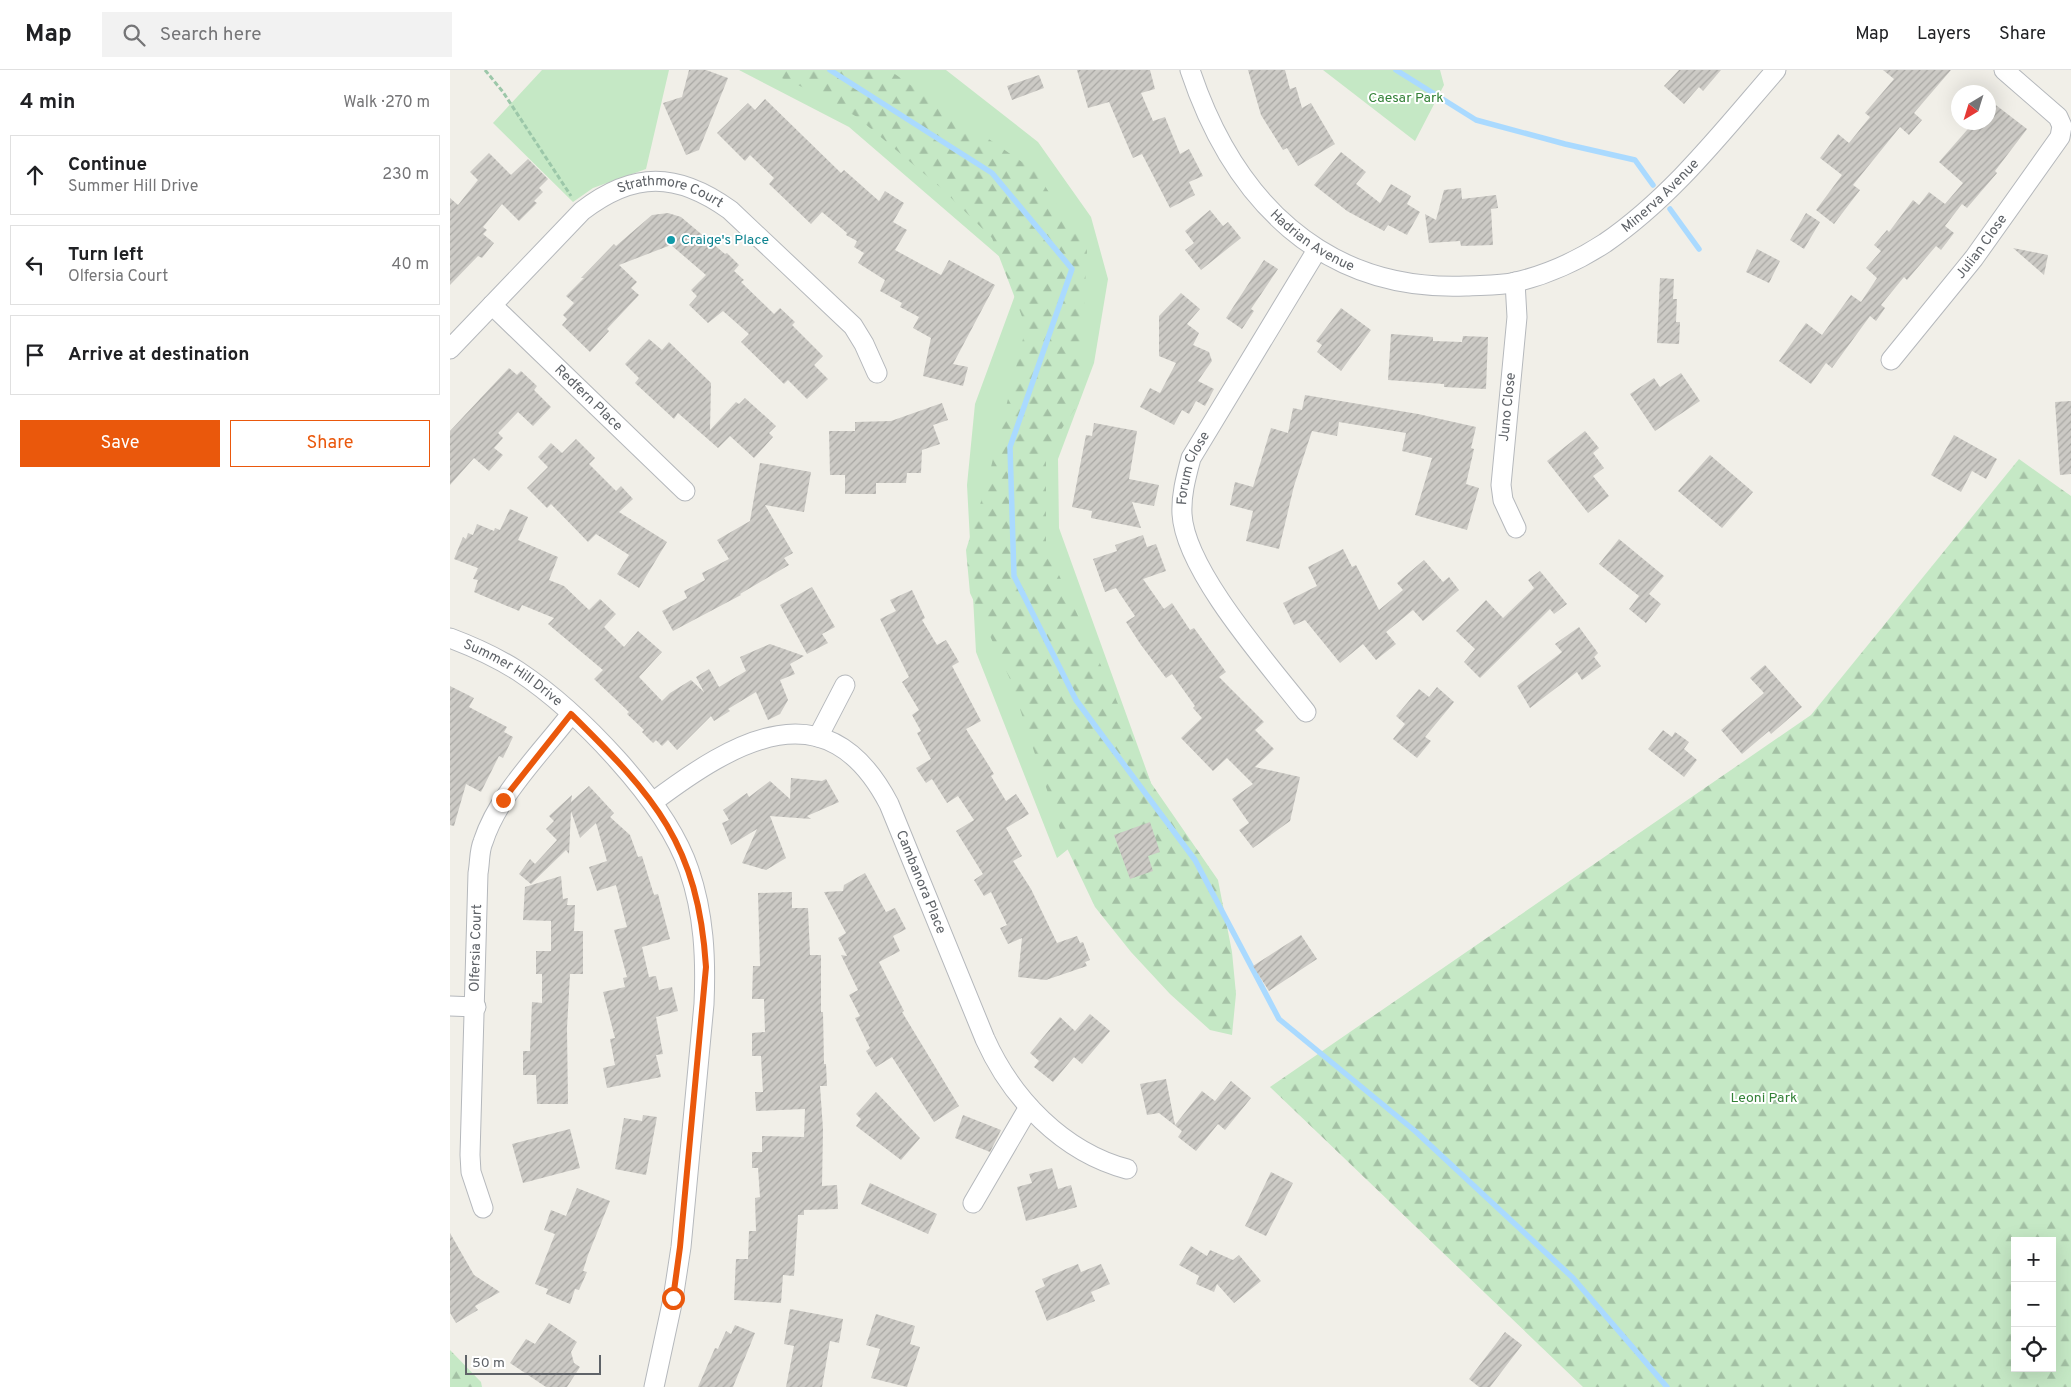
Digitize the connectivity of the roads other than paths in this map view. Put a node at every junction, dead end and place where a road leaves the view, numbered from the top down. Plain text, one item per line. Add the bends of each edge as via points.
1 (1190, 70) edge
2 (1776, 70) edge
3 (2004, 70) edge
4 (2066, 123) edge
5 (1316, 250) junction
6 (1516, 282) junction
7 (492, 305) junction
8 (450, 349) edge
9 (1891, 360) dead end
10 (877, 373) dead end
11 (685, 491) dead end
12 (1516, 528) dead end
13 (450, 638) edge
14 (845, 685) dead end
15 (1306, 712) dead end
16 (571, 714) junction
17 (818, 737) junction
18 (653, 802) junction
19 (450, 1006) edge
20 (476, 1007) junction
21 (1029, 1107) junction
22 (1127, 1170) dead end
23 (973, 1203) dead end
24 (483, 1208) dead end
25 (654, 1387) edge

1 - 5 street, Hadrian Avenue via 1217,138 1234,166 1274,213
2 - 6 street, Minerva Avenue via 1695,163 1634,221 1603,244 1570,262
3 - 4 street, Julian Close
4 - 9 street, Julian Close via 2051,151 1997,226
5 - 6 street, Hadrian Avenue via 1366,274 1419,285 1450,287
5 - 15 street, Forum Close via 1191,458 1184,485 1182,515 1188,545 1205,576
6 - 12 street, Juno Close via 1517,317 1501,485 1503,500
7 - 8 street, Strathmore Court
7 - 10 street, Strathmore Court via 582,211 599,198 622,187 667,181 708,194 730,210 853,326
7 - 11 street, Redfern Place
13 - 16 street, Summer Hill Drive via 482,650 518,671
14 - 17 street
16 - 18 street, Summer Hill Drive
16 - 20 street, Olfersia Court via 503,800 490,821 482,844 478,873
17 - 18 street, Cambanora Place via 777,735 737,747
17 - 21 street, Cambanora Place via 861,762 878,781 996,1063
18 - 25 street, Summer Hill Drive via 675,837 688,868 702,923 706,967 680,1247
19 - 20 street
20 - 24 street, Olfersia Court via 470,1155 471,1172
21 - 22 street, Cambanora Place via 1090,1156
21 - 23 street

